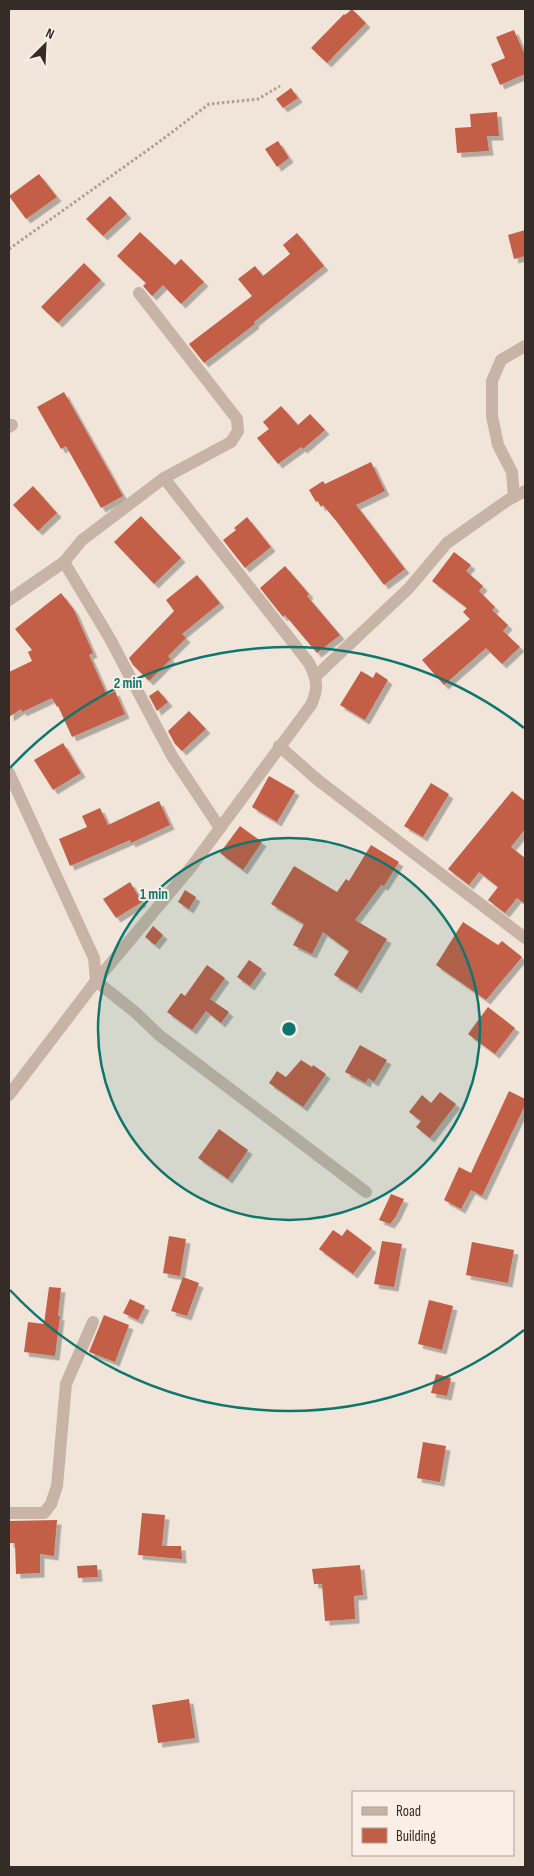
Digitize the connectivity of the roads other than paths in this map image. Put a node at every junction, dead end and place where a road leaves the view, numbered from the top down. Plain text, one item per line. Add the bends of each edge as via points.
1 (139, 292) dead end
2 (525, 346) edge
3 (164, 478) junction
4 (520, 494) edge
5 (64, 562) junction
6 (9, 600) edge
7 (316, 676) junction
8 (279, 746) junction
9 (9, 773) edge
10 (220, 828) junction
11 (525, 938) edge
12 (96, 981) junction
13 (9, 1095) edge
14 (366, 1192) dead end
15 (93, 1322) dead end
16 (9, 1513) edge

1 - 3 street via 239,424 231,442
2 - 4 street via 501,360 492,381 492,416 498,444
3 - 5 street via 82,540
3 - 7 street
4 - 7 street via 447,543 409,588
5 - 6 street
5 - 10 street via 109,637 172,756
7 - 8 street via 317,689 311,705
8 - 10 street
8 - 11 street via 319,781
9 - 12 street via 94,958
10 - 12 street
12 - 13 street
12 - 14 street via 159,1035
15 - 16 street via 66,1384 57,1486 51,1504 44,1513

